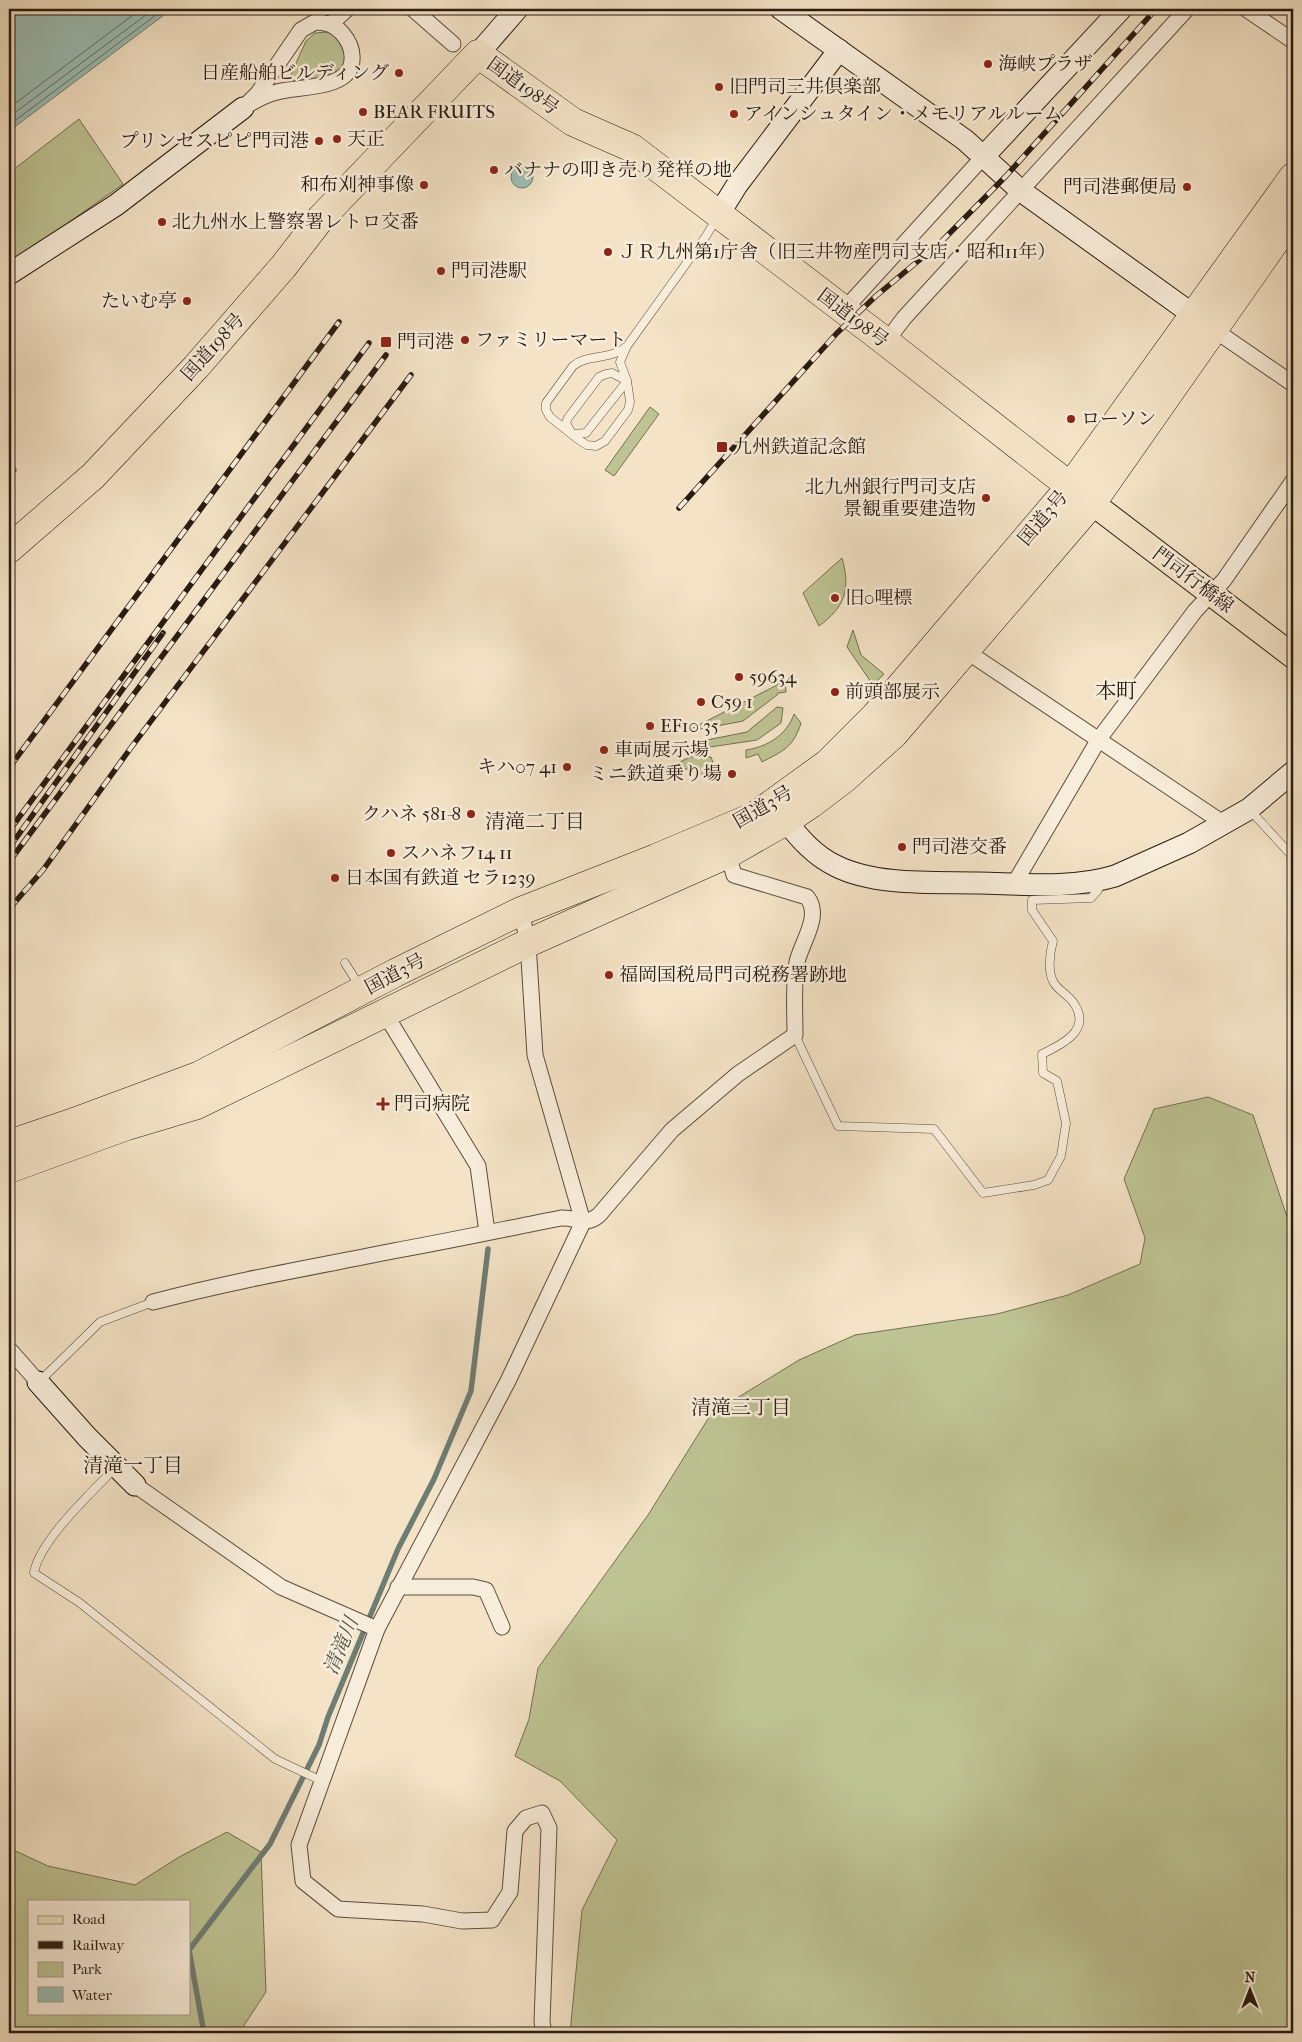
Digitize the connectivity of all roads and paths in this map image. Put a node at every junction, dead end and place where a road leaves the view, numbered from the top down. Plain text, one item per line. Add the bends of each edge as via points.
1 (347, 9) edge
2 (413, 9) edge
3 (517, 9) edge
4 (781, 9) edge
5 (1121, 9) edge
6 (1187, 9) edge
7 (1246, 9) edge
8 (331, 24) junction
9 (1293, 41) edge
10 (453, 44) dead end
11 (839, 50) junction
12 (478, 54) junction
13 (243, 108) junction
14 (984, 156) junction
15 (1293, 177) edge
16 (1022, 191) junction
17 (719, 214) junction
18 (1293, 216) edge
19 (9, 274) edge
20 (843, 311) junction
21 (1204, 323) junction
22 (886, 342) junction
23 (626, 346) junction
24 (626, 381) junction
25 (1293, 384) edge
26 (572, 434) junction
27 (1293, 481) edge
28 (1070, 487) junction
29 (1092, 503) junction
30 (9, 549) edge
31 (1217, 587) junction
32 (954, 643) junction
33 (1293, 656) edge
34 (1099, 739) junction
35 (1293, 772) edge
36 (1249, 809) junction
37 (786, 821) junction
38 (1223, 823) junction
39 (728, 854) junction
40 (1293, 857) edge
41 (1102, 880) junction
42 (1014, 884) junction
43 (521, 911) junction
44 (528, 943) junction
45 (345, 963) dead end
46 (362, 991) junction
47 (384, 1012) junction
48 (795, 1035) junction
49 (9, 1144) edge
50 (9, 1169) edge
51 (583, 1222) junction
52 (487, 1232) junction
53 (153, 1302) joint
54 (9, 1349) edge
55 (38, 1382) junction
56 (117, 1466) junction
57 (135, 1485) joint
58 (398, 1587) junction
59 (502, 1627) dead end
60 (377, 1630) junction
61 (322, 1782) junction
62 (544, 2033) edge

1 - 8 street
2 - 10 street
3 - 12 street
4 - 11 street
5 - 14 street
6 - 16 street
7 - 9 street
8 - 13 street via 315,22 301,30 258,93
8 - 13 street via 348,40 352,52 352,66 343,78 315,87 279,91 260,97
11 - 14 street
11 - 17 street
12 - 17 highway, 国道198号 via 573,122 632,148
12 - 30 highway, 国道198号 via 321,218 196,367 93,476
13 - 19 street via 116,205
14 - 16 street
14 - 20 street
15 - 21 highway, 国道3号
16 - 21 street
16 - 22 street via 904,318
17 - 20 highway, 国道198号
17 - 23 lane
18 - 21 highway, 国道3号
20 - 22 highway, 国道198号
21 - 25 street
21 - 28 highway, 国道3号
21 - 29 highway, 国道3号
22 - 28 highway, 国道198号
23 - 24 lane via 620,362
23 - 26 lane via 612,355 577,362 546,402 550,417
24 - 26 lane via 586,433
24 - 26 lane via 612,373 599,377 568,418 566,424
24 - 26 lane via 630,402 628,410 605,441 596,446 587,445
27 - 31 street
28 - 29 highway, 国道198号
28 - 32 highway, 国道3号
29 - 31 main road, 門司行橋線
29 - 32 highway, 国道3号
31 - 33 main road, 門司行橋線
31 - 34 street via 1195,611
32 - 34 street
32 - 37 highway, 国道3号 via 894,734 844,779
32 - 43 highway, 国道3号 via 828,764 755,816
34 - 38 street
34 - 42 street
35 - 36 street
36 - 38 street
36 - 40 lane
37 - 39 highway, 国道3号
37 - 42 street via 816,854 859,875 898,880
38 - 41 street via 1189,843
39 - 44 highway, 国道3号
39 - 48 street via 734,875 807,897 812,904 813,916 797,963
41 - 42 street
41 - 48 lane via 1091,898 1032,900 1032,910 1053,941 1050,953 1054,982 1076,1006 1079,1018 1075,1034 1065,1044 1042,1054 1043,1073 1057,1081 1066,1123 1061,1156 1048,1180 983,1192 934,1129 838,1126
43 - 44 street
43 - 46 highway, 国道3号
44 - 47 highway, 国道3号
44 - 51 street via 535,1055
45 - 46 lane
46 - 49 highway, 国道3号 via 200,1075
47 - 50 highway, 国道3号 via 196,1105
47 - 52 street via 478,1166
48 - 51 street via 738,1074 672,1130 599,1215 592,1221
51 - 52 street via 561,1218
51 - 58 street via 508,1382
52 - 53 street via 214,1285
53 - 55 lane via 100,1322
54 - 55 street
55 - 56 street
56 - 57 street
56 - 61 lane via 65,1520 36,1562 34,1574 80,1602 275,1759
57 - 60 street via 281,1587
58 - 59 street via 473,1587 486,1590
58 - 60 street
60 - 61 street
61 - 62 street via 299,1845 303,1881 338,1909 423,1914 462,1921 492,1920 510,1892 516,1831 526,1818 542,1813 549,1828

